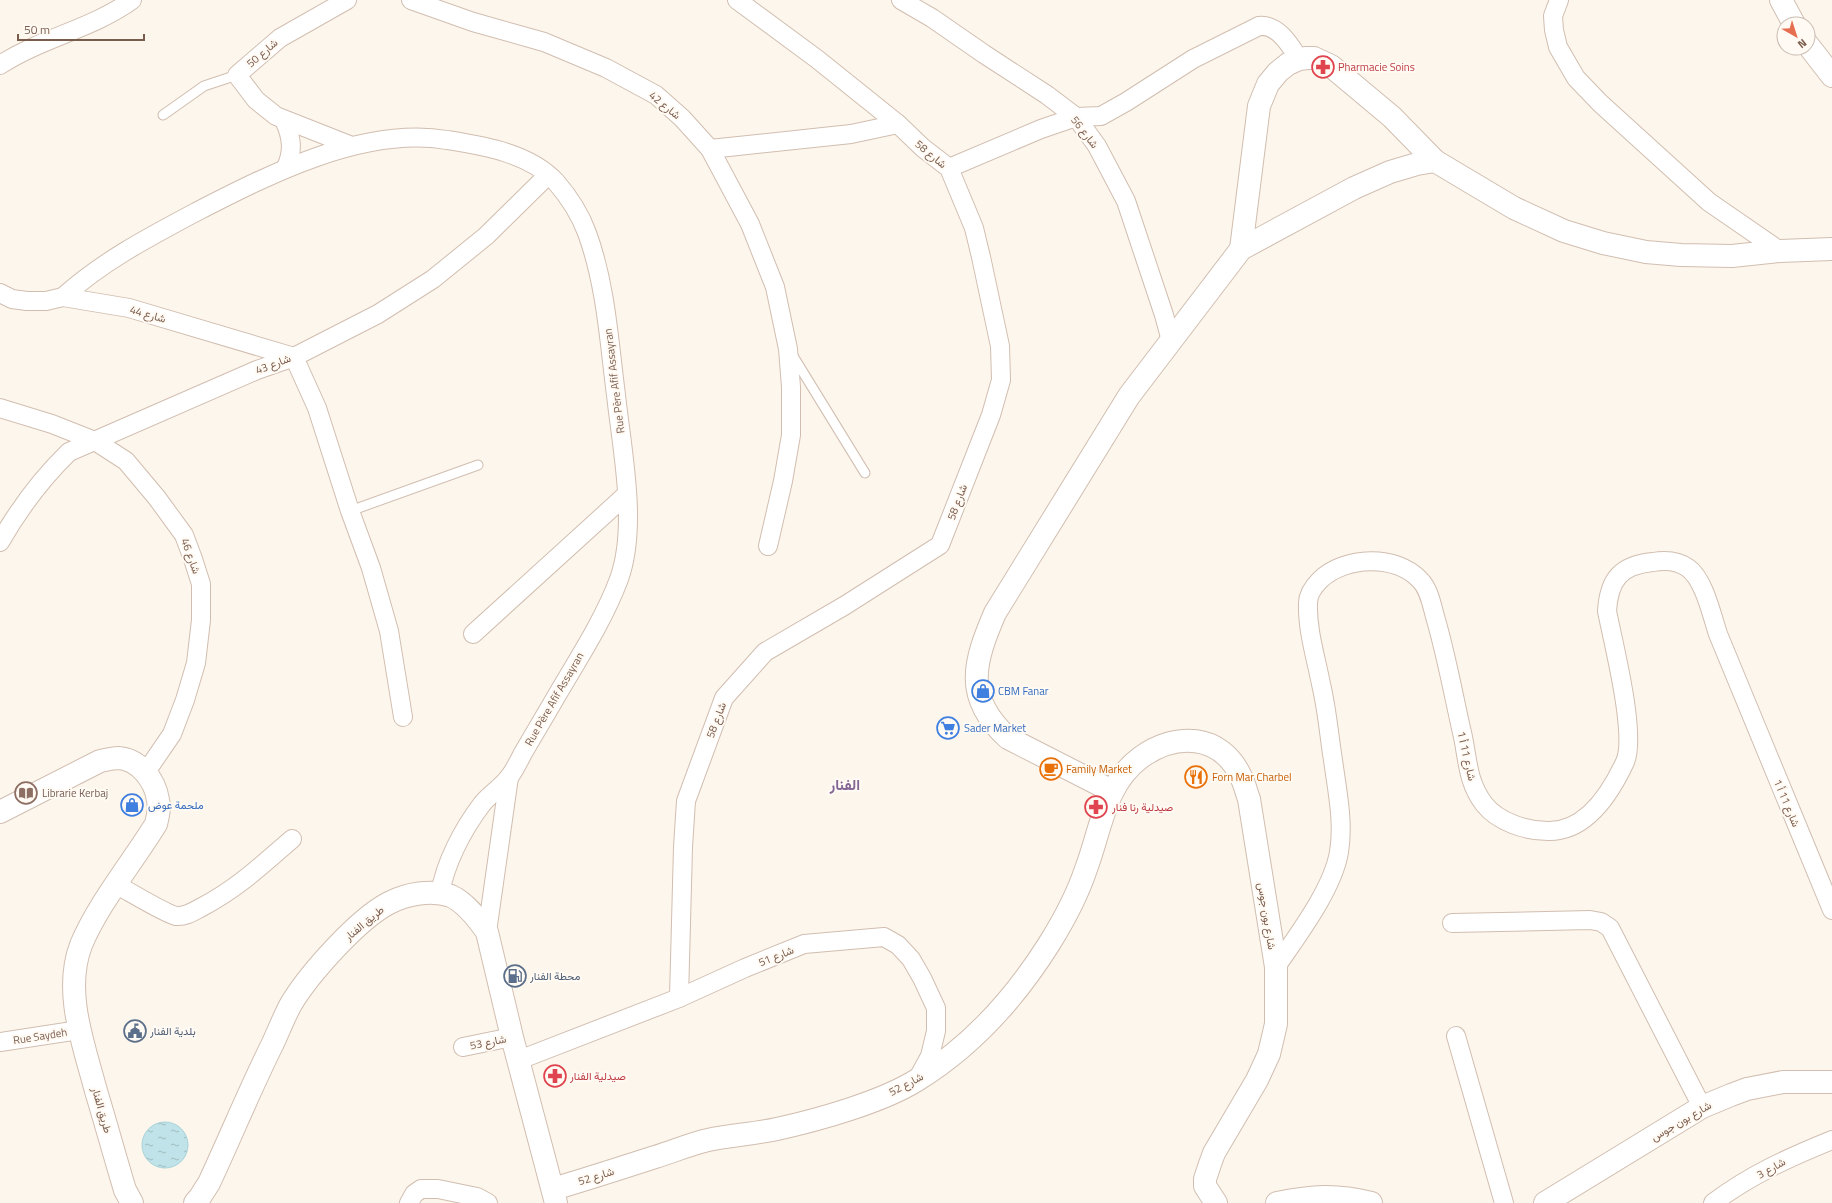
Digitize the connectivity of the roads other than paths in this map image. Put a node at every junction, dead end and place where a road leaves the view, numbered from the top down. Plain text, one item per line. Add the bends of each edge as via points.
1 (132, 0) edge
2 (347, 0) edge
3 (411, 0) edge
4 (737, 0) edge
5 (901, 0) edge
6 (1559, 0) edge
7 (1781, 0) edge
8 (1790, 16) edge
9 (1816, 55) edge
10 (1298, 59) junction
11 (0, 65) edge
12 (237, 75) junction
13 (1832, 76) edge
14 (164, 115) dead end
15 (1076, 117) junction
16 (284, 120) junction
17 (898, 124) junction
18 (352, 146) junction
19 (710, 149) junction
20 (1435, 161) junction
21 (285, 168) junction
22 (949, 168) junction
23 (548, 175) junction
24 (1241, 249) junction
25 (1832, 249) edge
26 (1780, 251) junction
27 (0, 293) edge
28 (63, 297) junction
29 (1170, 341) junction
30 (788, 348) junction
31 (294, 357) junction
32 (0, 408) edge
33 (95, 441) junction
34 (478, 465) dead end
35 (866, 473) dead end
36 (627, 494) junction
37 (350, 510) junction
38 (0, 542) edge
39 (768, 546) dead end
40 (472, 634) dead end
41 (403, 717) dead end
42 (146, 772) junction
43 (509, 777) junction
44 (1112, 791) junction
45 (0, 812) edge
46 (292, 839) dead end
47 (117, 885) junction
48 (440, 894) junction
49 (1832, 910) edge
50 (1452, 923) dead end
51 (487, 932) junction
52 (1276, 967) junction
53 (679, 998) junction
54 (79, 1030) junction
55 (1456, 1036) dead end
56 (512, 1037) junction
57 (0, 1042) edge
58 (463, 1047) dead end
59 (519, 1060) junction
60 (917, 1080) junction
61 (1832, 1082) edge
62 (1702, 1107) junction
63 (1832, 1140) edge
64 (554, 1196) edge
65 (132, 1203) edge
66 (195, 1203) edge
67 (409, 1203) edge
68 (488, 1203) edge
69 (1216, 1203) edge
70 (1277, 1203) edge
71 (1371, 1203) edge
72 (1504, 1203) edge
73 (1545, 1203) edge
74 (1713, 1203) edge

1 - 11 street via 105,16
2 - 12 street, شارع 50 via 280,38
3 - 19 street, شارع 42 via 473,22 544,42 606,68 656,95 682,118
4 - 17 street, شارع 58 via 817,59
5 - 15 street, شارع 56 via 932,18
6 - 26 street via 1553,16 1554,30 1558,47 1576,78 1709,202
7 - 8 street
9 - 13 street
10 - 15 street via 1278,32 1271,27 1259,26 1193,59 1101,116
10 - 20 street via 1314,58 1332,66 1392,117
10 - 24 street via 1278,72 1268,84 1259,106
12 - 14 lane via 204,86
12 - 16 street, شارع 50 via 266,109
15 - 22 street
15 - 29 street, شارع 56 via 1097,146 1126,201 1164,315
16 - 18 street, شارع 50
16 - 21 street via 289,132 291,150
17 - 19 street via 851,134
17 - 22 street, شارع 58
18 - 21 street, Rue Père Afif Assayran
18 - 23 street, Rue Père Afif Assayran via 402,138 441,139 491,147 519,157
19 - 30 street, شارع 42 via 750,224 775,287
20 - 24 street via 1390,172 1361,185
20 - 26 street via 1514,208 1564,232 1603,243 1646,252 1681,255 1732,256
21 - 28 street, Rue Père Afif Assayran via 133,246 95,270
22 - 53 street, شارع 58 via 974,228 1000,346 1000,380 991,416 940,546 765,652 724,698 686,800
23 - 31 street, شارع 43 via 486,236 433,279 356,326
23 - 36 street, Rue Père Afif Assayran via 577,210 587,232 602,281
24 - 29 street
25 - 26 street
27 - 28 street, شارع 44 via 27,301 46,301
28 - 31 street, شارع 44 via 128,308
29 - 44 street via 1129,396 995,613 978,660 980,699 997,727 1008,738
30 - 35 lane
30 - 39 street, شارع 42 via 791,435
31 - 33 street, شارع 43 via 257,370
31 - 37 street via 317,408
32 - 33 street, شارع 46
33 - 38 street, شارع 43 via 69,452 47,473 17,513
33 - 42 street, شارع 46 via 126,461 157,498 184,535 201,584 201,620 196,663 172,734
34 - 37 lane
36 - 40 street
36 - 43 street, Rue Père Afif Assayran via 626,549 620,577 606,610
37 - 41 street via 371,568 389,631
42 - 45 street via 132,761 118,758 100,762
42 - 47 street, طريق الفنار via 158,799 156,824
43 - 48 street, Rue Père Afif Assayran via 482,804 468,826 447,868
43 - 51 street, Rue Père Afif Assayran
44 - 52 street, شارع بون جوس via 1123,774 1141,758 1173,742 1189,739 1203,742 1219,749 1228,758 1241,776 1249,799
44 - 60 street, شارع 52 via 1099,824 1087,869 1065,920 1032,971 995,1017 954,1054
46 - 47 street via 225,895 185,916 176,916
47 - 54 street, طريق الفنار via 94,918 75,967 74,992
48 - 51 street, طريق الفنار via 451,896 459,902 478,919
48 - 66 street, طريق الفنار via 412,895 388,903 351,932 323,961 292,1004 255,1079 209,1183
49 - 52 street, شارع 11 أ 1 via 1721,641 1703,590 1696,576 1688,568 1666,560 1639,562 1624,570 1615,580 1608,598 1607,611 1623,692 1628,741 1627,758 1603,799 1588,816 1572,826 1552,831 1531,830 1515,824 1496,815 1485,805 1469,776 1438,626 1426,586 1414,574 1398,565 1364,562 1332,571 1314,587 1308,600 1309,622 1323,692 1340,814 1339,853 1324,891
50 - 62 street via 1590,920 1601,922 1610,928
51 - 56 street, طريق الفنار
52 - 69 street, شارع بون جوس via 1276,1024 1268,1054 1245,1103 1214,1153 1205,1179 1205,1186
53 - 59 street, شارع 51
53 - 60 street, شارع 51 via 804,944 884,937 898,945 911,959 936,1008 936,1031 930,1056
54 - 57 street, Rue Saydeh
54 - 65 street, طريق الفنار via 125,1190
55 - 72 street
56 - 58 street, شارع 53
56 - 59 street, طريق الفنار
59 - 64 street, طريق الفنار
60 - 64 street, شارع 52 via 858,1106 777,1129 707,1140
61 - 62 street, شارع بون جوس via 1783,1082 1747,1089
62 - 73 street, شارع بون جوس
63 - 74 street, شارع 3 via 1782,1160
67 - 68 street via 414,1194 421,1189 476,1197
70 - 71 street via 1308,1197 1336,1197

